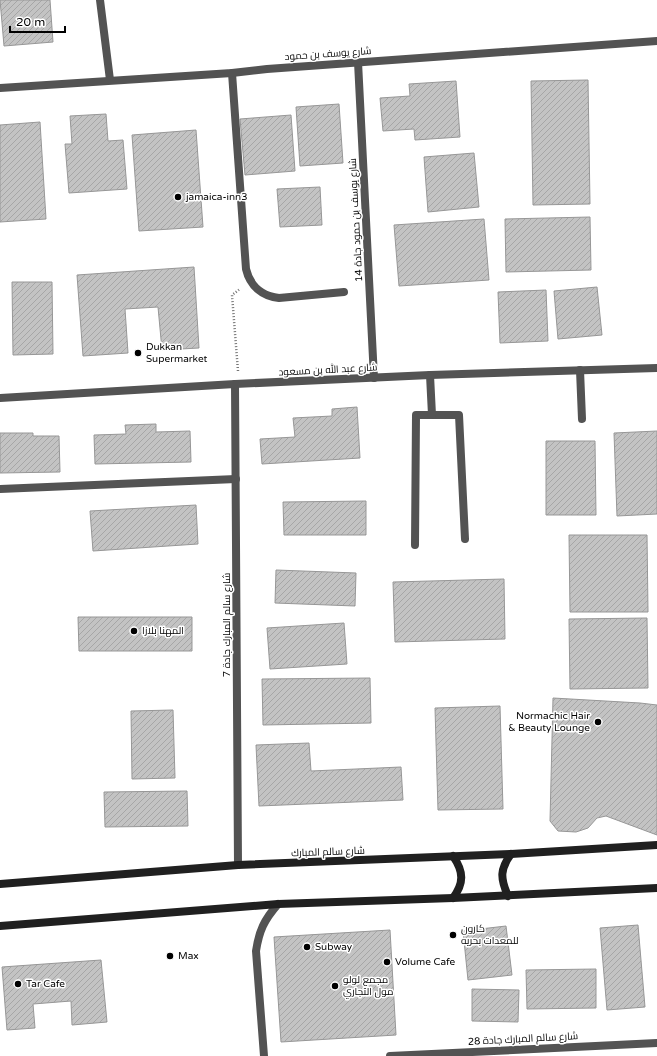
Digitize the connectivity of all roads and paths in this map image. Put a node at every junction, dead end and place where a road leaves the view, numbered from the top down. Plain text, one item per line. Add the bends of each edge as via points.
1 (100, 0) edge
2 (657, 41) edge
3 (358, 62) junction
4 (232, 73) junction
5 (110, 80) junction
6 (0, 88) edge
7 (251, 282) junction
8 (344, 292) dead end
9 (657, 368) edge
10 (580, 370) junction
11 (430, 375) junction
12 (374, 378) junction
13 (237, 384) junction
14 (0, 398) edge
15 (432, 415) junction
16 (582, 419) dead end
17 (236, 479) junction
18 (0, 489) edge
19 (465, 539) dead end
20 (415, 545) dead end
21 (657, 845) edge
22 (511, 854) junction
23 (453, 856) junction
24 (238, 865) junction
25 (0, 884) edge
26 (657, 888) edge
27 (508, 896) junction
28 (453, 898) junction
29 (278, 904) junction
30 (0, 926) edge
31 (657, 1043) edge
32 (479, 1054) edge
33 (264, 1056) edge
34 (390, 1056) edge

1 - 5 street
2 - 3 street, شارع يوسف بن حمود
3 - 4 street, شارع يوسف بن حمود
3 - 12 street, شارع يوسف بن حمود جادة 14
4 - 5 street, شارع يوسف بن حمود
4 - 7 street via 246,269
5 - 6 street, شارع يوسف بن حمود
7 - 8 street via 260,291 280,298
7 - 13 path via 232,295
9 - 10 street, شارع عبد الله بن مسعود
10 - 11 street, شارع عبد الله بن مسعود
10 - 16 street
11 - 12 street, شارع عبد الله بن مسعود
11 - 15 street
12 - 13 street, شارع عبد الله بن مسعود
13 - 14 street, شارع عبد الله بن مسعود
13 - 17 street, شارع سالم المبارك جادة 7
15 - 19 street via 459,415
15 - 20 street via 416,415
17 - 18 street
17 - 24 street, شارع سالم المبارك جادة 7
21 - 22 main road, شارع سالم المبارك
22 - 23 main road, شارع سالم المبارك
22 - 27 main road via 504,863 502,874
23 - 24 main road, شارع سالم المبارك
23 - 28 main road via 461,873 461,882 459,891
24 - 25 main road, شارع سالم المبارك
26 - 27 main road
27 - 28 main road
28 - 29 main road
29 - 30 main road
29 - 33 street via 263,924 256,951
31 - 32 street, شارع سالم المبارك جادة 28
32 - 34 street, شارع سالم المبارك جادة 28

